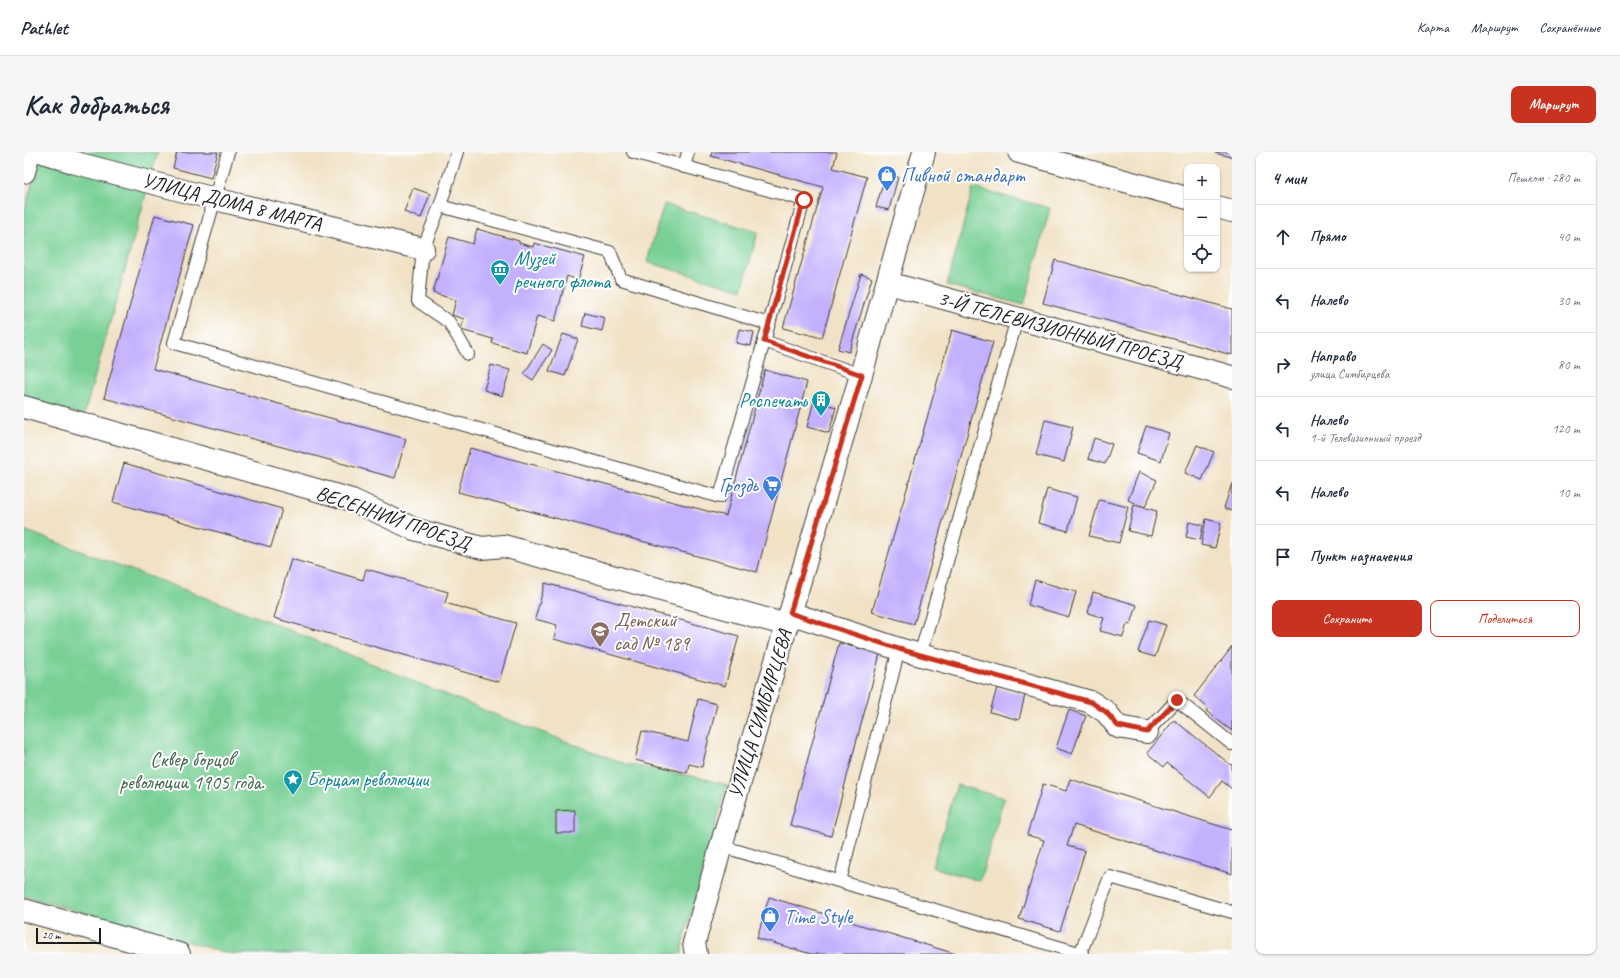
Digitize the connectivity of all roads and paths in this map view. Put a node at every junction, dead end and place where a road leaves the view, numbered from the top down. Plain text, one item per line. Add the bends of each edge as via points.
1 (30, 152) edge
2 (43, 152) edge
3 (228, 152) edge
4 (457, 152) edge
5 (633, 152) edge
6 (688, 152) edge
7 (924, 152) edge
8 (1019, 152) edge
9 (1064, 158) edge
10 (684, 166) junction
11 (24, 172) edge
12 (1184, 197) edge
13 (215, 199) junction
14 (440, 206) junction
15 (1220, 207) edge
16 (1232, 211) edge
17 (423, 249) junction
18 (888, 283) junction
19 (1017, 319) junction
20 (769, 324) junction
21 (764, 341) junction
22 (468, 354) dead end
23 (862, 375) junction
24 (1232, 377) edge
25 (24, 407) edge
26 (788, 619) junction
27 (899, 649) junction
28 (920, 655) junction
29 (1147, 732) joint
30 (1232, 744) edge
31 (721, 846) junction
32 (840, 881) junction
33 (24, 910) edge
34 (1232, 912) edge
35 (179, 954) edge
36 (696, 954) edge
37 (1081, 954) edge

1 - 11 street
2 - 13 street, УЛИЦА ДОМА 8 МАРТА
3 - 13 lane
4 - 14 lane
5 - 10 lane
6 - 10 lane
7 - 18 street, УЛИЦА СИМБИРЦЕВА
8 - 9 street
9 - 12 street
10 - 20 lane via 804,200
13 - 17 street, УЛИЦА ДОМА 8 МАРТА
13 - 21 lane via 174,343 720,497
14 - 17 lane
14 - 20 lane via 610,252 621,280
15 - 16 street
17 - 22 lane via 418,301 449,322
18 - 19 street, 3-Й ТЕЛЕВИЗИОННЫЙ ПРОЕЗД
18 - 23 street, УЛИЦА СИМБИРЦЕВА
19 - 24 street, 3-Й ТЕЛЕВИЗИОННЫЙ ПРОЕЗД
19 - 28 lane
20 - 21 lane
21 - 23 lane
23 - 26 street, УЛИЦА СИМБИРЦЕВА
25 - 26 street, ВЕСЕННИЙ ПРОЕЗД via 352,500 414,529 482,548 504,546
26 - 27 street, ВЕСЕННИЙ ПРОЕЗД
26 - 31 street, УЛИЦА СИМБИРЦЕВА
27 - 28 street, ВЕСЕННИЙ ПРОЕЗД
27 - 32 lane
28 - 29 street, ВЕСЕННИЙ ПРОЕЗД via 1091,702 1106,712 1118,726
29 - 30 lane via 1177,700
31 - 32 lane
31 - 36 street, УЛИЦА СИМБИРЦЕВА via 694,943
32 - 37 lane
33 - 35 street
34 - 37 lane via 1110,876

